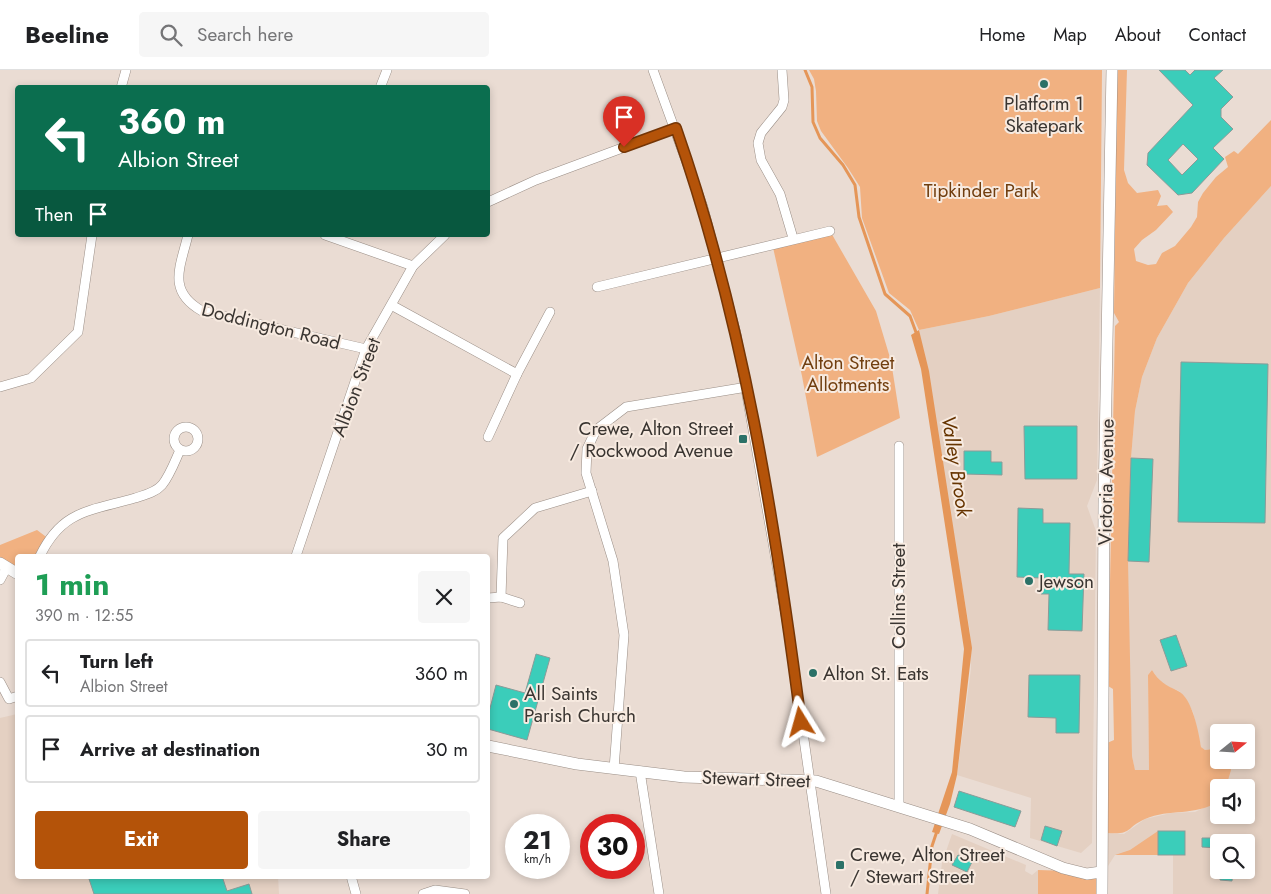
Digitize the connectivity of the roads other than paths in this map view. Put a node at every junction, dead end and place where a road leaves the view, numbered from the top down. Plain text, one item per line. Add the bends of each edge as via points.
1 (126, 70) edge
2 (387, 70) edge
3 (653, 70) edge
4 (782, 70) edge
5 (1112, 70) edge
6 (122, 85) edge
7 (381, 85) edge
8 (676, 128) junction
9 (490, 201) edge
10 (830, 231) dead end
11 (92, 237) edge
12 (188, 237) edge
13 (331, 237) edge
14 (443, 237) edge
15 (794, 238) junction
16 (718, 257) junction
17 (413, 266) junction
18 (597, 287) dead end
19 (393, 306) junction
20 (550, 312) dead end
21 (366, 349) junction
22 (517, 374) junction
23 (0, 387) edge
24 (746, 387) junction
25 (488, 437) dead end
26 (898, 446) dead end
27 (180, 450) dead end
28 (592, 491) junction
29 (41, 554) edge
30 (297, 554) edge
31 (8, 568) edge
32 (0, 580) edge
33 (501, 597) junction
34 (490, 598) edge
35 (520, 603) dead end
36 (0, 682) edge
37 (15, 697) edge
38 (490, 746) edge
39 (614, 769) junction
40 (640, 771) junction
41 (808, 780) junction
42 (899, 806) junction
43 (1101, 872) junction
44 (353, 879) edge
45 (356, 894) edge
46 (423, 894) edge
47 (465, 894) edge
48 (659, 894) edge
49 (826, 894) edge
50 (1102, 894) edge

1 - 6 street
2 - 7 street
3 - 8 street
4 - 15 street via 784,100 761,134 759,152 780,194
5 - 43 street, Victoria Avenue
8 - 9 street via 536,180
8 - 16 street
10 - 15 street
11 - 23 street via 78,332 30,378
12 - 21 street, Doddington Road via 178,283 189,304 202,311
13 - 17 street
14 - 17 street, Albion Street
15 - 16 street
16 - 18 street
16 - 24 street
17 - 19 street, Albion Street
19 - 21 street, Albion Street
19 - 22 street
20 - 22 street
21 - 30 street, Albion Street
22 - 25 street
24 - 28 street via 626,406 596,430 590,441 586,465
24 - 41 street via 788,624
26 - 42 street, Collins Street
27 - 29 street via 162,486 150,494 69,518 49,539
28 - 33 street via 535,508 504,538
28 - 39 street via 612,560 623,627
31 - 32 street
33 - 34 street
33 - 35 street
36 - 37 street via 9,698
38 - 39 street, Stewart Street
39 - 40 street, Stewart Street
40 - 41 street, Stewart Street via 684,777
40 - 48 street
41 - 42 street, Stewart Street
41 - 49 street
42 - 43 street, Stewart Street via 950,822 1063,868 1087,874
43 - 50 street, Victoria Avenue
44 - 45 street
46 - 47 street via 436,890

